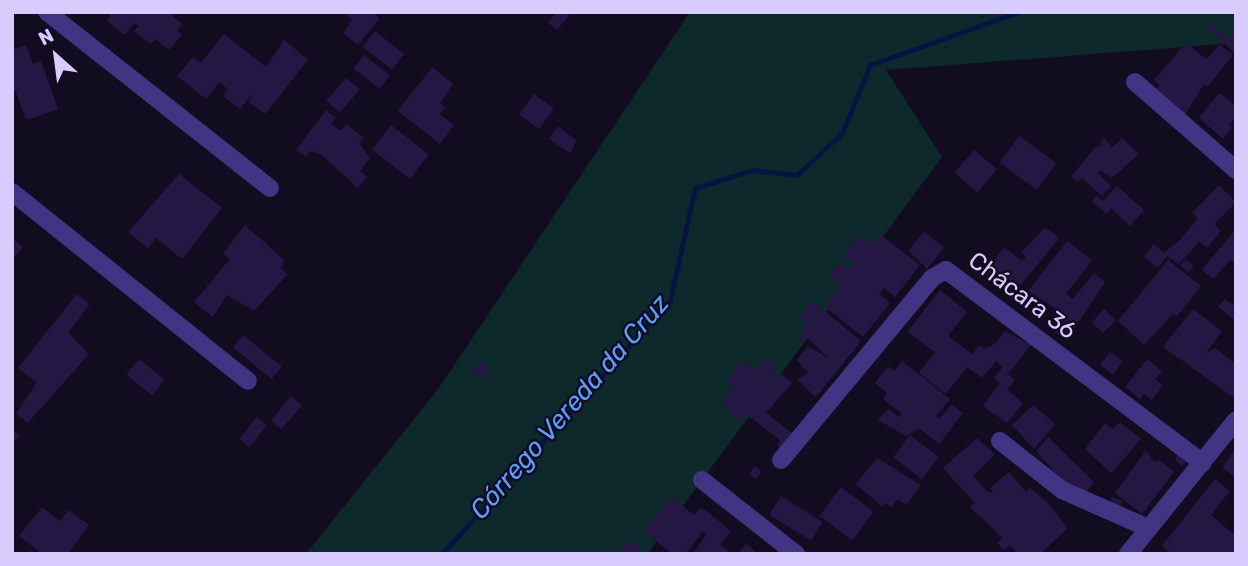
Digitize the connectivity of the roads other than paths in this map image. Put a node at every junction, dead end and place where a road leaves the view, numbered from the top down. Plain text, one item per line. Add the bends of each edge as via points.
1 (47, 12) edge
2 (1135, 82) dead end
3 (1236, 170) edge
4 (270, 188) dead end
5 (12, 192) edge
6 (248, 382) dead end
7 (1236, 420) edge
8 (1000, 441) dead end
9 (781, 460) dead end
10 (1202, 463) junction
11 (702, 480) dead end
12 (1148, 528) junction
13 (796, 554) edge
14 (1128, 554) edge

1 - 4 street
2 - 3 street
5 - 6 street
7 - 10 street
8 - 12 street via 1062,490
9 - 10 street, Chácara 36 via 932,278 946,270
10 - 12 street
11 - 13 street
12 - 14 street

